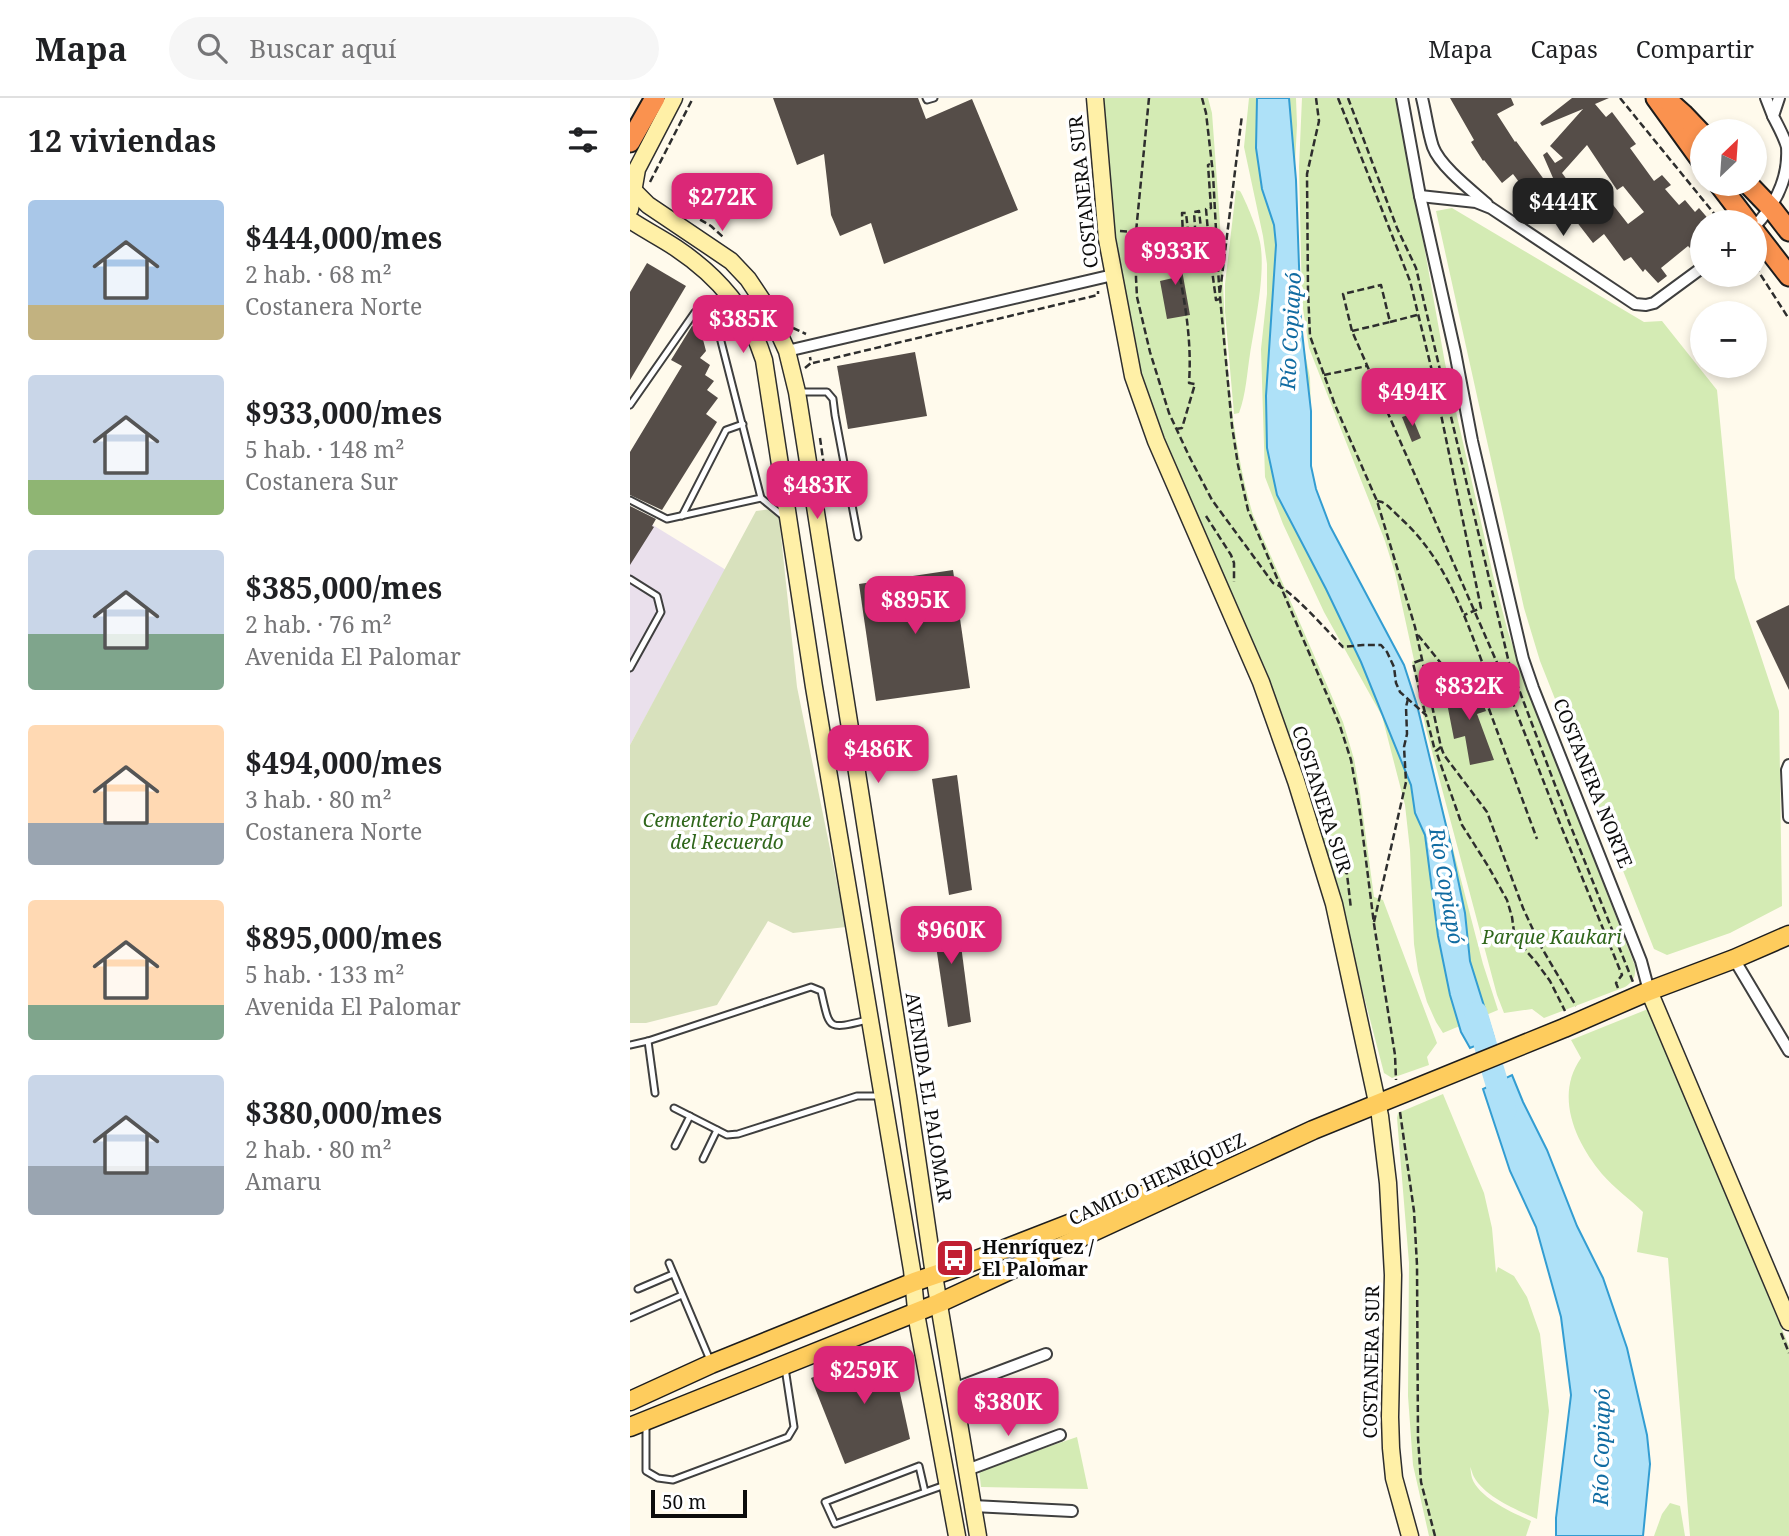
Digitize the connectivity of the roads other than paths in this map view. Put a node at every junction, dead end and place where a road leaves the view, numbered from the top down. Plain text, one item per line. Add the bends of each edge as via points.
1 (655, 98) edge
2 (674, 98) edge
3 (926, 98) edge
4 (934, 98) edge
5 (1095, 98) edge
6 (1402, 98) edge
7 (1422, 98) edge
8 (1656, 98) edge
9 (1664, 98) edge
10 (1766, 98) edge
11 (1779, 98) edge
12 (1773, 116) junction
13 (1690, 119) edge
14 (630, 142) edge
15 (1690, 145) edge
16 (1454, 174) junction
17 (633, 190) junction
18 (1420, 195) junction
19 (1728, 196) edge
20 (1760, 196) edge
21 (1453, 199) junction
22 (1491, 208) junction
23 (630, 209) edge
24 (1772, 209) junction
25 (1739, 210) edge
26 (1767, 214) edge
27 (630, 220) edge
28 (1789, 231) edge
29 (688, 232) junction
30 (675, 247) junction
31 (1767, 248) edge
32 (1789, 276) edge
33 (1105, 277) junction
34 (1690, 277) edge
35 (730, 294) junction
36 (712, 306) junction
37 (787, 351) junction
38 (797, 392) junction
39 (630, 405) edge
40 (743, 424) junction
41 (761, 498) junction
42 (630, 500) edge
43 (682, 516) junction
44 (790, 526) junction
45 (858, 537) dead end
46 (822, 550) junction
47 (630, 579) edge
48 (630, 668) edge
49 (1789, 765) edge
50 (1789, 817) edge
51 (1789, 935) edge
52 (1789, 945) edge
53 (1734, 959) junction
54 (1649, 991) junction
55 (870, 1019) junction
56 (648, 1041) junction
57 (630, 1045) edge
58 (1789, 1051) edge
59 (655, 1093) dead end
60 (883, 1096) junction
61 (908, 1096) junction
62 (1377, 1103) junction
63 (674, 1108) dead end
64 (690, 1116) junction
65 (717, 1130) junction
66 (1313, 1130) junction
67 (675, 1146) dead end
68 (703, 1159) dead end
69 (669, 1263) dead end
70 (673, 1274) junction
71 (934, 1275) junction
72 (914, 1282) junction
73 (638, 1289) dead end
74 (682, 1295) junction
75 (939, 1303) junction
76 (916, 1311) junction
77 (630, 1318) edge
78 (1789, 1322) edge
79 (1045, 1354) dead end
80 (711, 1364) junction
81 (785, 1364) junction
82 (953, 1389) junction
83 (652, 1392) junction
84 (630, 1401) edge
85 (645, 1421) edge
86 (1060, 1435) dead end
87 (967, 1470) junction
88 (948, 1484) junction
89 (925, 1492) junction
90 (973, 1506) junction
91 (1072, 1511) dead end
92 (957, 1536) edge
93 (978, 1536) edge
94 (1410, 1536) edge

1 - 14 highway
2 - 17 street via 637,169
3 - 4 lane
5 - 33 street, COSTANERA SUR via 1107,239
6 - 18 street, COSTANERA NORTE
7 - 16 street via 1434,150
8 - 15 highway
9 - 13 highway
10 - 12 street
11 - 12 street
12 - 24 street via 1788,148 1788,172
16 - 21 street
16 - 22 street
17 - 23 street
17 - 29 street, AVENIDA EL PALOMAR
18 - 21 street
18 - 54 street, COSTANERA NORTE via 1523,659
19 - 25 highway
20 - 24 highway
21 - 22 street
22 - 34 street via 1635,304 1654,303
24 - 26 street
24 - 28 highway
27 - 30 street
29 - 30 street via 685,241
29 - 37 street, AVENIDA EL PALOMAR via 731,261 748,279
30 - 35 street
31 - 32 highway
33 - 37 street
33 - 62 street, COSTANERA SUR via 1151,428 1261,682 1296,781 1334,904
35 - 36 lane
35 - 44 street via 754,332 764,360
36 - 39 lane via 695,312
36 - 40 lane
37 - 38 street, AVENIDA EL PALOMAR
38 - 45 lane via 827,392 833,399
38 - 46 street, AVENIDA EL PALOMAR
40 - 41 lane
40 - 43 lane via 726,430
41 - 43 lane
41 - 44 lane
42 - 43 lane via 667,519
44 - 46 street
44 - 55 street
46 - 61 street, AVENIDA EL PALOMAR
47 - 48 lane via 657,596 661,612
49 - 50 street
51 - 53 main road, CAMILO HENRÍQUEZ
52 - 53 main road, CAMILO HENRÍQUEZ
53 - 54 main road, CAMILO HENRÍQUEZ
53 - 58 street
54 - 62 main road, CAMILO HENRÍQUEZ via 1565,1021
54 - 78 street, COSTANERA NORTE
55 - 56 lane via 834,1026 828,1021 821,991 811,987
55 - 60 street
56 - 57 lane
56 - 59 lane
60 - 61 street
60 - 65 lane via 858,1096 738,1134
60 - 72 street
61 - 71 street, AVENIDA EL PALOMAR
62 - 66 main road, CAMILO HENRÍQUEZ
62 - 94 street, COSTANERA SUR via 1392,1240 1391,1448
63 - 64 lane
64 - 65 lane
64 - 67 lane
65 - 68 lane
66 - 71 main road, CAMILO HENRÍQUEZ
66 - 75 main road, CAMILO HENRÍQUEZ
69 - 70 lane
70 - 73 lane
70 - 74 lane
71 - 72 main road, CAMILO HENRÍQUEZ
71 - 75 street, AVENIDA EL PALOMAR
72 - 76 street
72 - 80 main road, CAMILO HENRÍQUEZ
74 - 77 lane
74 - 80 lane
75 - 76 main road, CAMILO HENRÍQUEZ
75 - 82 street, AVENIDA EL PALOMAR
76 - 81 main road, CAMILO HENRÍQUEZ
76 - 88 street
79 - 82 street
80 - 83 main road, CAMILO HENRÍQUEZ
81 - 85 main road, CAMILO HENRÍQUEZ
81 - 85 lane via 794,1427 788,1437 673,1480 646,1471
82 - 87 street, AVENIDA EL PALOMAR
83 - 84 main road, CAMILO HENRÍQUEZ
83 - 85 main road via 653,1409
86 - 87 street
87 - 90 street, AVENIDA EL PALOMAR
88 - 89 lane
88 - 92 street
89 - 89 lane via 835,1524 825,1502 919,1466
90 - 91 street
90 - 93 street, AVENIDA EL PALOMAR

